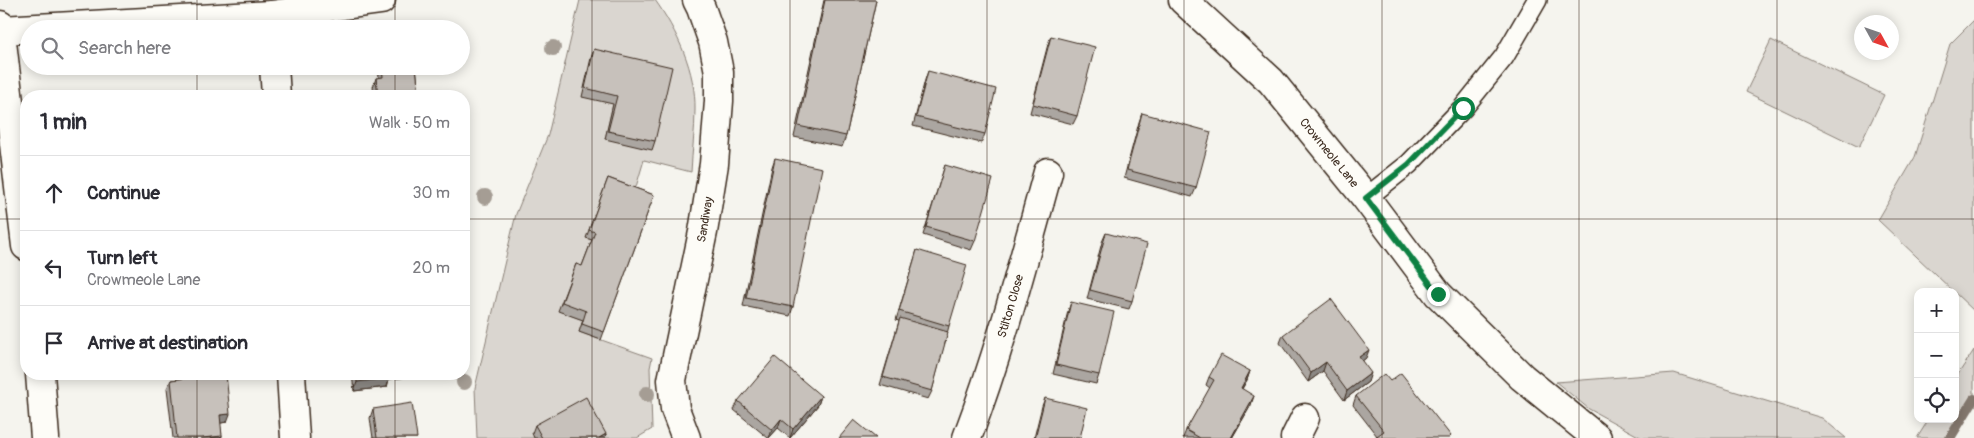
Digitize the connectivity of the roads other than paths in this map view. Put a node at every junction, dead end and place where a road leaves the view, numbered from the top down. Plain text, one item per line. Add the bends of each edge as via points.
1 (697, 0) edge
2 (1183, 0) edge
3 (1537, 0) edge
4 (368, 1) edge
5 (280, 20) edge
6 (0, 25) edge
7 (20, 29) edge
8 (1, 30) edge
9 (275, 75) edge
10 (276, 90) edge
11 (1048, 172) dead end
12 (20, 194) edge
13 (1366, 198) junction
14 (40, 380) edge
15 (291, 380) edge
16 (45, 438) edge
17 (295, 438) edge
18 (686, 438) edge
19 (967, 438) edge
20 (1597, 438) edge

1 - 18 street, Sandiway via 713,42 719,72 719,101 714,164 703,232 672,380 675,409
2 - 13 street, Crowmeole Lane via 1271,81
3 - 13 lane via 1504,57 1463,108 1409,164
4 - 5 street
6 - 8 street
7 - 8 street
8 - 12 street
9 - 10 street
11 - 19 street, Stilton Close via 983,396
13 - 20 street, Crowmeole Lane via 1438,294 1522,377
14 - 16 street
15 - 17 street

